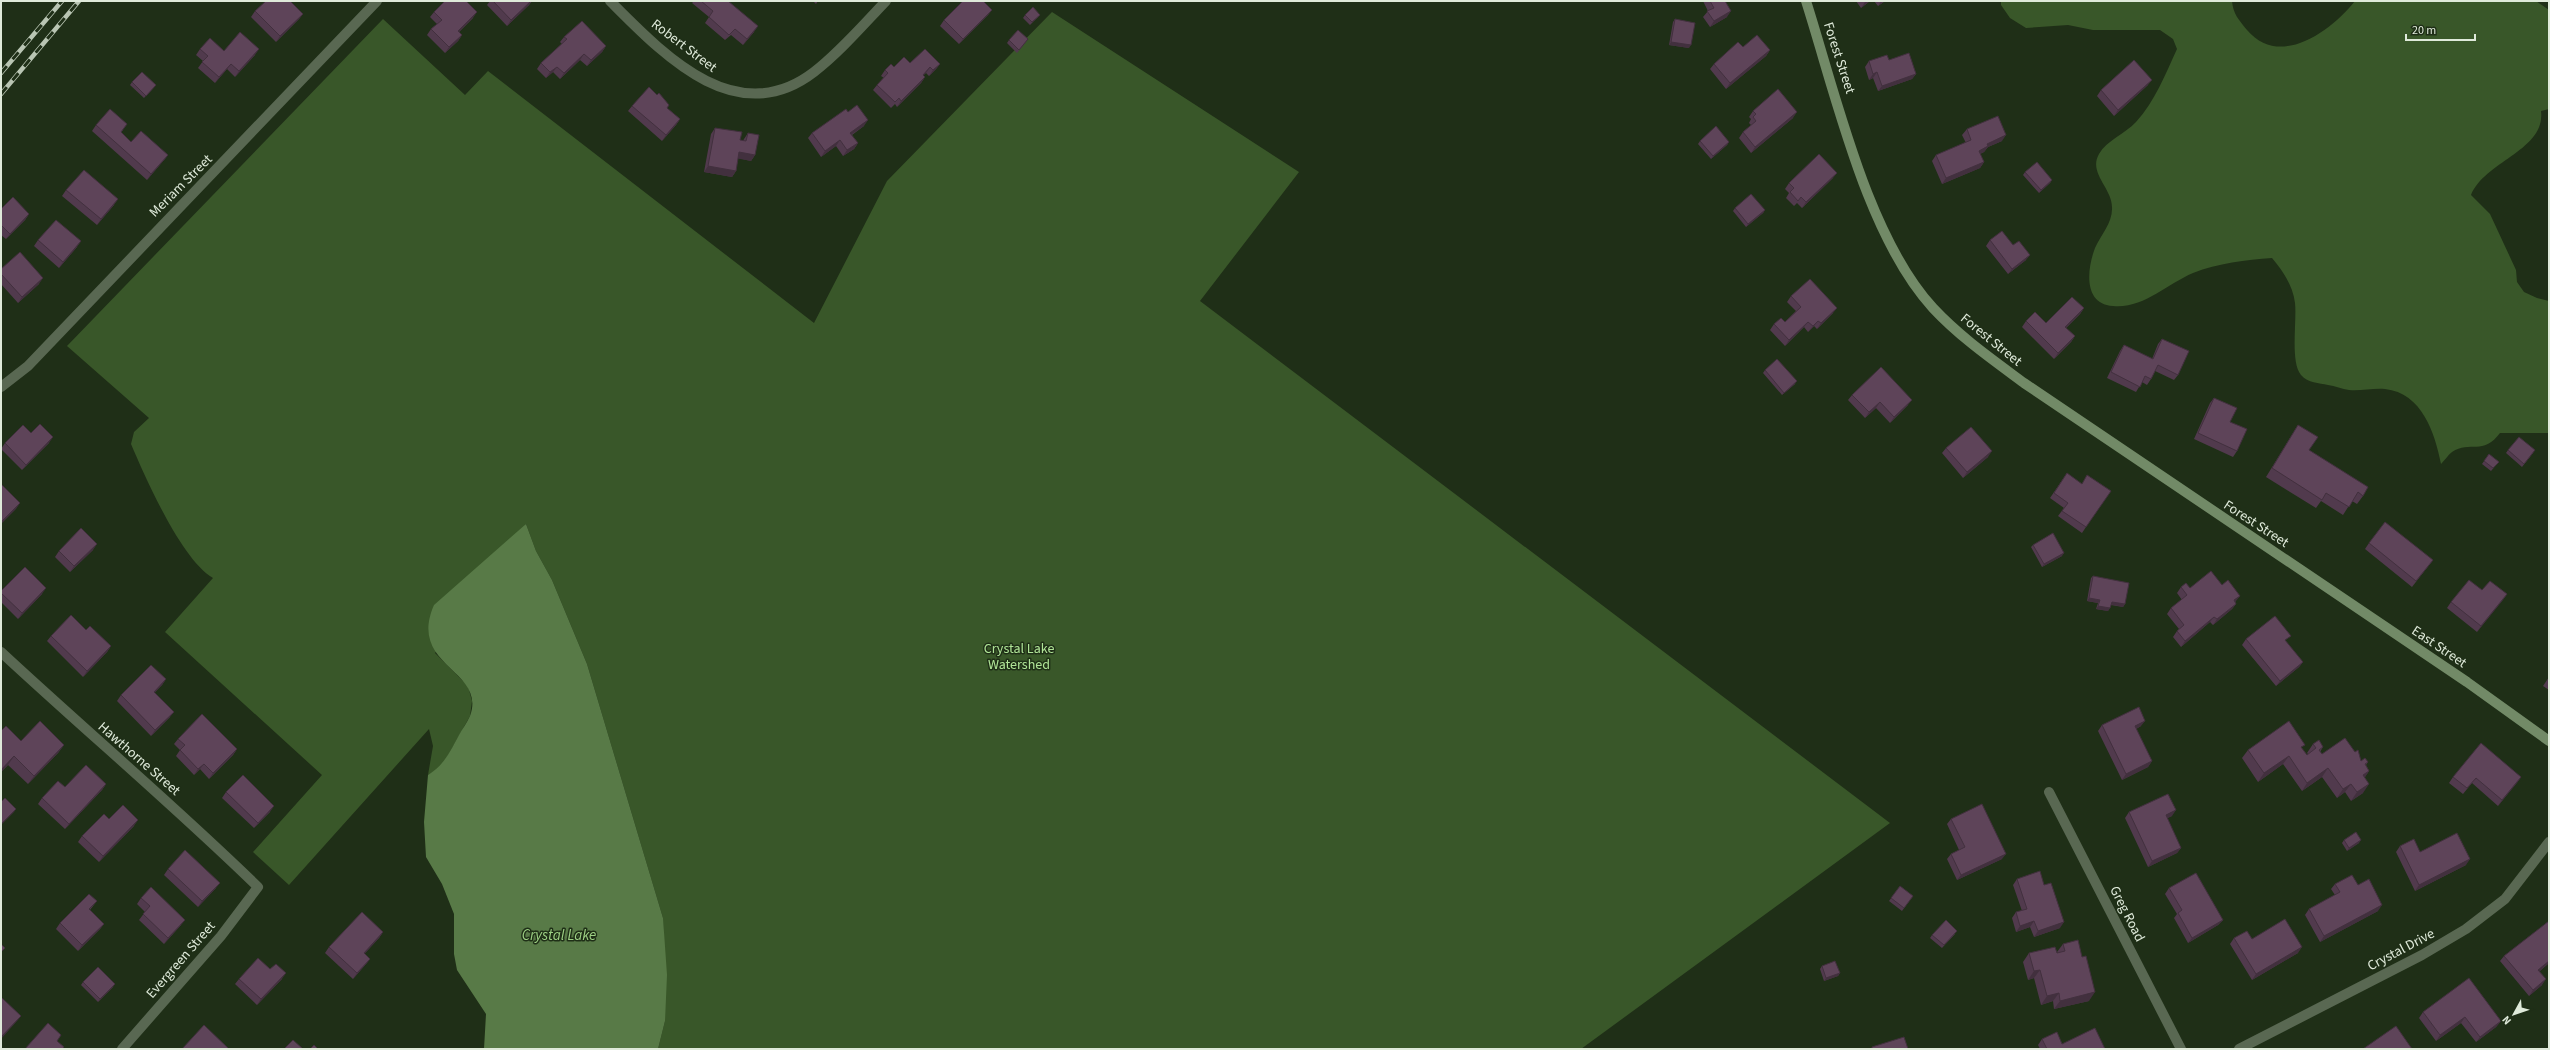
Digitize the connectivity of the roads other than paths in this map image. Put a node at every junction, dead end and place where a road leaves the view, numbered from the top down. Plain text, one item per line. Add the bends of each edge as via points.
1 (377, 1) edge
2 (610, 1) edge
3 (886, 1) edge
4 (1806, 1) edge
5 (1, 387) edge
6 (2312, 578) joint
7 (1, 652) edge
8 (2549, 742) edge
9 (2049, 792) dead end
10 (2549, 842) edge
11 (258, 887) joint
12 (122, 1049) edge
13 (2181, 1049) edge
14 (2239, 1049) edge

1 - 5 street, Meriam Street via 28,366
2 - 3 street, Robert Street via 650,40 694,74 726,90 758,94 786,88 814,72
4 - 6 main road, Forest Street via 1853,153 1884,233 1908,274 1934,309 1969,341 2024,384
6 - 8 main road, East Street via 2467,682
7 - 11 street, Hawthorne Street via 200,831
9 - 13 street, Greg Road
10 - 14 street, Crystal Drive via 2505,899 2466,930
11 - 12 street, Evergreen Street via 221,936

